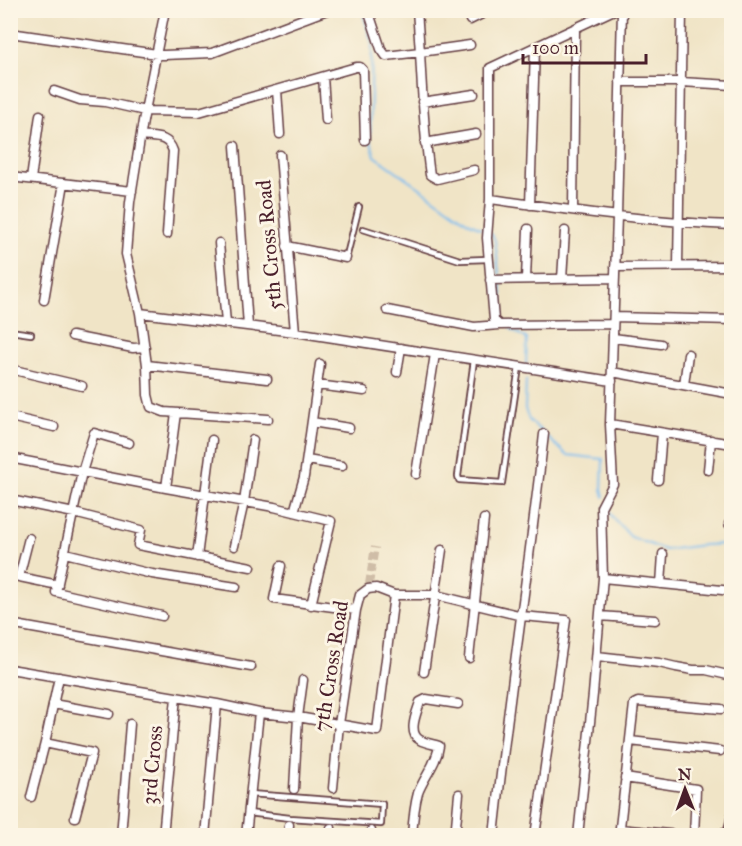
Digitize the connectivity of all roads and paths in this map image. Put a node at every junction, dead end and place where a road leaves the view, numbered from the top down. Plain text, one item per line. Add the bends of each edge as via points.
1 (165, 10) edge
2 (327, 10) edge
3 (368, 10) edge
4 (417, 10) edge
5 (490, 10) edge
6 (614, 10) edge
7 (622, 10) edge
8 (682, 10) edge
9 (470, 20) dead end
10 (575, 29) junction
11 (10, 33) edge
12 (470, 45) dead end
13 (535, 48) junction
14 (420, 52) junction
15 (157, 54) junction
16 (323, 77) junction
17 (620, 82) junction
18 (681, 82) junction
19 (732, 85) edge
20 (277, 90) junction
21 (54, 91) dead end
22 (474, 94) dead end
23 (422, 102) junction
24 (145, 111) junction
25 (40, 115) dead end
26 (326, 120) dead end
27 (280, 134) dead end
28 (476, 134) dead end
29 (141, 136) junction
30 (365, 140) dead end
31 (425, 143) junction
32 (235, 146) dead end
33 (280, 155) dead end
34 (474, 170) dead end
35 (732, 170) edge
36 (10, 177) edge
37 (731, 178) edge
38 (31, 179) junction
39 (64, 183) junction
40 (732, 184) edge
41 (132, 191) junction
42 (490, 199) junction
43 (530, 205) junction
44 (359, 207) dead end
45 (573, 210) junction
46 (617, 216) junction
47 (679, 223) junction
48 (732, 225) edge
49 (363, 229) dead end
50 (528, 229) dead end
51 (565, 231) dead end
52 (167, 234) dead end
53 (219, 243) dead end
54 (287, 246) junction
55 (333, 253) junction
56 (346, 258) dead end
57 (488, 259) junction
58 (678, 266) junction
59 (732, 266) edge
60 (615, 267) junction
61 (615, 278) junction
62 (526, 279) junction
63 (562, 279) junction
64 (490, 280) junction
65 (44, 300) dead end
66 (387, 309) dead end
67 (140, 313) junction
68 (613, 320) junction
69 (732, 320) edge
70 (226, 323) junction
71 (499, 325) junction
72 (248, 326) junction
73 (10, 331) edge
74 (295, 332) junction
75 (31, 334) dead end
76 (72, 336) dead end
77 (613, 338) junction
78 (661, 344) dead end
79 (145, 347) junction
80 (401, 348) junction
81 (435, 354) junction
82 (688, 354) dead end
83 (474, 360) junction
84 (320, 363) dead end
85 (147, 365) junction
86 (519, 367) junction
87 (10, 369) edge
88 (397, 372) dead end
89 (612, 377) junction
90 (267, 379) dead end
91 (317, 385) junction
92 (684, 385) junction
93 (82, 386) dead end
94 (364, 391) dead end
95 (732, 394) edge
96 (176, 413) junction
97 (10, 417) edge
98 (268, 419) dead end
99 (312, 422) junction
100 (610, 424) junction
101 (54, 427) dead end
102 (349, 428) dead end
103 (662, 433) junction
104 (544, 434) dead end
105 (212, 440) dead end
106 (253, 440) dead end
107 (711, 440) junction
108 (129, 443) dead end
109 (732, 444) edge
110 (10, 458) edge
111 (307, 460) junction
112 (342, 466) dead end
113 (708, 470) dead end
114 (82, 472) junction
115 (416, 474) dead end
116 (658, 480) dead end
117 (166, 488) junction
118 (206, 494) junction
119 (10, 500) edge
120 (244, 502) junction
121 (294, 512) junction
122 (74, 513) junction
123 (484, 519) dead end
124 (29, 538) dead end
125 (234, 546) dead end
126 (442, 550) dead end
127 (65, 553) junction
128 (663, 554) dead end
129 (197, 557) junction
130 (281, 566) dead end
131 (251, 567) dead end
132 (15, 576) edge
133 (603, 578) junction
134 (661, 584) junction
135 (58, 585) junction
136 (236, 587) dead end
137 (732, 591) edge
138 (394, 595) junction
139 (436, 595) junction
140 (311, 604) junction
141 (475, 605) junction
142 (356, 610) junction
143 (162, 616) dead end
144 (522, 616) junction
145 (600, 616) junction
146 (656, 620) dead end
147 (10, 624) edge
148 (597, 656) junction
149 (469, 658) dead end
150 (251, 667) dead end
151 (10, 669) edge
152 (424, 672) dead end
153 (732, 676) edge
154 (59, 677) junction
155 (303, 680) dead end
156 (176, 697) junction
157 (53, 704) junction
158 (217, 704) junction
159 (458, 704) dead end
160 (721, 709) dead end
161 (259, 713) junction
162 (109, 714) dead end
163 (298, 717) junction
164 (130, 724) dead end
165 (339, 724) junction
166 (630, 741) junction
167 (45, 743) junction
168 (720, 751) dead end
169 (625, 778) junction
170 (333, 788) dead end
171 (294, 789) dead end
172 (250, 794) junction
173 (459, 794) dead end
174 (31, 797) dead end
175 (248, 813) junction
176 (732, 815) edge
177 (75, 817) dead end
178 (289, 825) dead end
179 (620, 832) edge
180 (121, 836) edge
181 (163, 836) edge
182 (205, 836) edge
183 (246, 836) edge
184 (288, 836) edge
185 (412, 836) edge
186 (455, 836) edge
187 (494, 836) edge
188 (535, 836) edge
189 (578, 836) edge
190 (688, 836) edge
191 (694, 836) edge
192 (699, 836) edge

1 - 15 street
2 - 15 street via 212,53
3 - 14 street via 386,56
4 - 14 street
5 - 9 street
6 - 10 street
7 - 17 street
8 - 18 street
10 - 13 street
10 - 45 street
11 - 15 street
12 - 14 street
13 - 42 street via 490,68
13 - 43 street
14 - 23 street
15 - 24 street
16 - 20 street
16 - 26 street
16 - 30 street via 356,67 363,70
17 - 18 street
17 - 46 street
18 - 19 street
18 - 47 street
20 - 24 street via 199,112
20 - 27 street
21 - 24 street
22 - 23 street
23 - 31 street
24 - 29 street
25 - 38 street
28 - 31 street
29 - 41 street
29 - 52 street via 166,140 173,151
31 - 34 street via 430,175 436,179
32 - 72 street
33 - 54 street, 5th Cross Road
35 - 37 street
36 - 38 street
37 - 40 street
38 - 39 street
39 - 41 street
39 - 65 street
41 - 67 street via 126,254
42 - 43 street
42 - 57 street
43 - 45 street
44 - 55 lane via 347,255
45 - 46 street
46 - 47 street
46 - 60 street
47 - 48 street
47 - 58 street
49 - 57 lane via 460,260
50 - 62 street
51 - 63 street
53 - 70 street
54 - 55 street
54 - 74 street, 5th Cross Road
55 - 56 street
57 - 64 street
58 - 59 street
58 - 60 street
60 - 61 street
61 - 63 street
61 - 68 street
62 - 63 street
62 - 64 street
64 - 71 street via 494,320
66 - 71 street via 474,327
67 - 70 street
67 - 79 street
68 - 69 street
68 - 71 street
68 - 77 street
70 - 72 street
72 - 74 street
73 - 75 lane
74 - 80 street
76 - 79 street
77 - 78 street
77 - 89 street
79 - 85 street
80 - 81 street
80 - 88 street
81 - 83 street
81 - 115 street
82 - 92 street
83 - 86 street
83 - 86 lane via 459,480 502,483
84 - 91 street
85 - 90 street
85 - 96 street via 151,407
86 - 89 street
87 - 93 street
89 - 92 street
89 - 100 street
91 - 94 street
91 - 99 street
92 - 95 street
96 - 98 street
96 - 117 street
97 - 101 street
99 - 102 street
99 - 111 street
100 - 103 street
100 - 133 street via 614,484 601,507
103 - 107 street
103 - 116 street
104 - 144 street
105 - 118 street
106 - 120 street
107 - 109 street
107 - 113 street
108 - 114 street via 94,433
110 - 114 street
111 - 112 street
111 - 121 street
114 - 117 street
114 - 122 street
117 - 118 street
118 - 120 street
118 - 129 street
119 - 122 street
120 - 121 street
120 - 125 street
121 - 140 street via 331,521
122 - 127 street
122 - 129 street via 141,530 138,545
123 - 141 street
124 - 132 street
126 - 139 street
127 - 135 street
127 - 136 street via 152,574
128 - 134 street
129 - 131 street
130 - 140 street via 274,599
132 - 135 street
133 - 134 street
133 - 145 street
134 - 137 street
135 - 143 street via 56,592
138 - 139 street, 7th Cross Road
138 - 142 street, 7th Cross Road via 369,586 360,595
138 - 165 street via 377,731
139 - 141 street, 7th Cross Road
139 - 152 street
140 - 142 street
141 - 144 street, 7th Cross Road
141 - 149 street
142 - 165 street, 7th Cross Road
144 - 187 street
144 - 188 street, 7th Cross Road via 566,620
145 - 146 street
145 - 148 street
147 - 150 street
148 - 153 street
148 - 189 street
151 - 154 street
154 - 156 street
154 - 157 street
155 - 163 street
156 - 158 street
156 - 181 street, 3rd Cross
157 - 162 street
157 - 167 street
158 - 161 street
158 - 182 street
159 - 185 street via 426,699 420,702 415,734 419,740 439,746 418,792
160 - 166 street via 638,702 634,704
161 - 163 street
161 - 172 street
163 - 165 street
163 - 171 street
164 - 180 street
165 - 170 street, 7th Cross Road
166 - 168 street
166 - 169 street
167 - 174 street
167 - 177 street via 92,753
169 - 179 street
169 - 191 street via 696,789
172 - 175 street
172 - 175 lane via 382,804 381,824
173 - 186 street
175 - 183 street
176 - 192 street via 728,832
178 - 184 street
179 - 190 street

